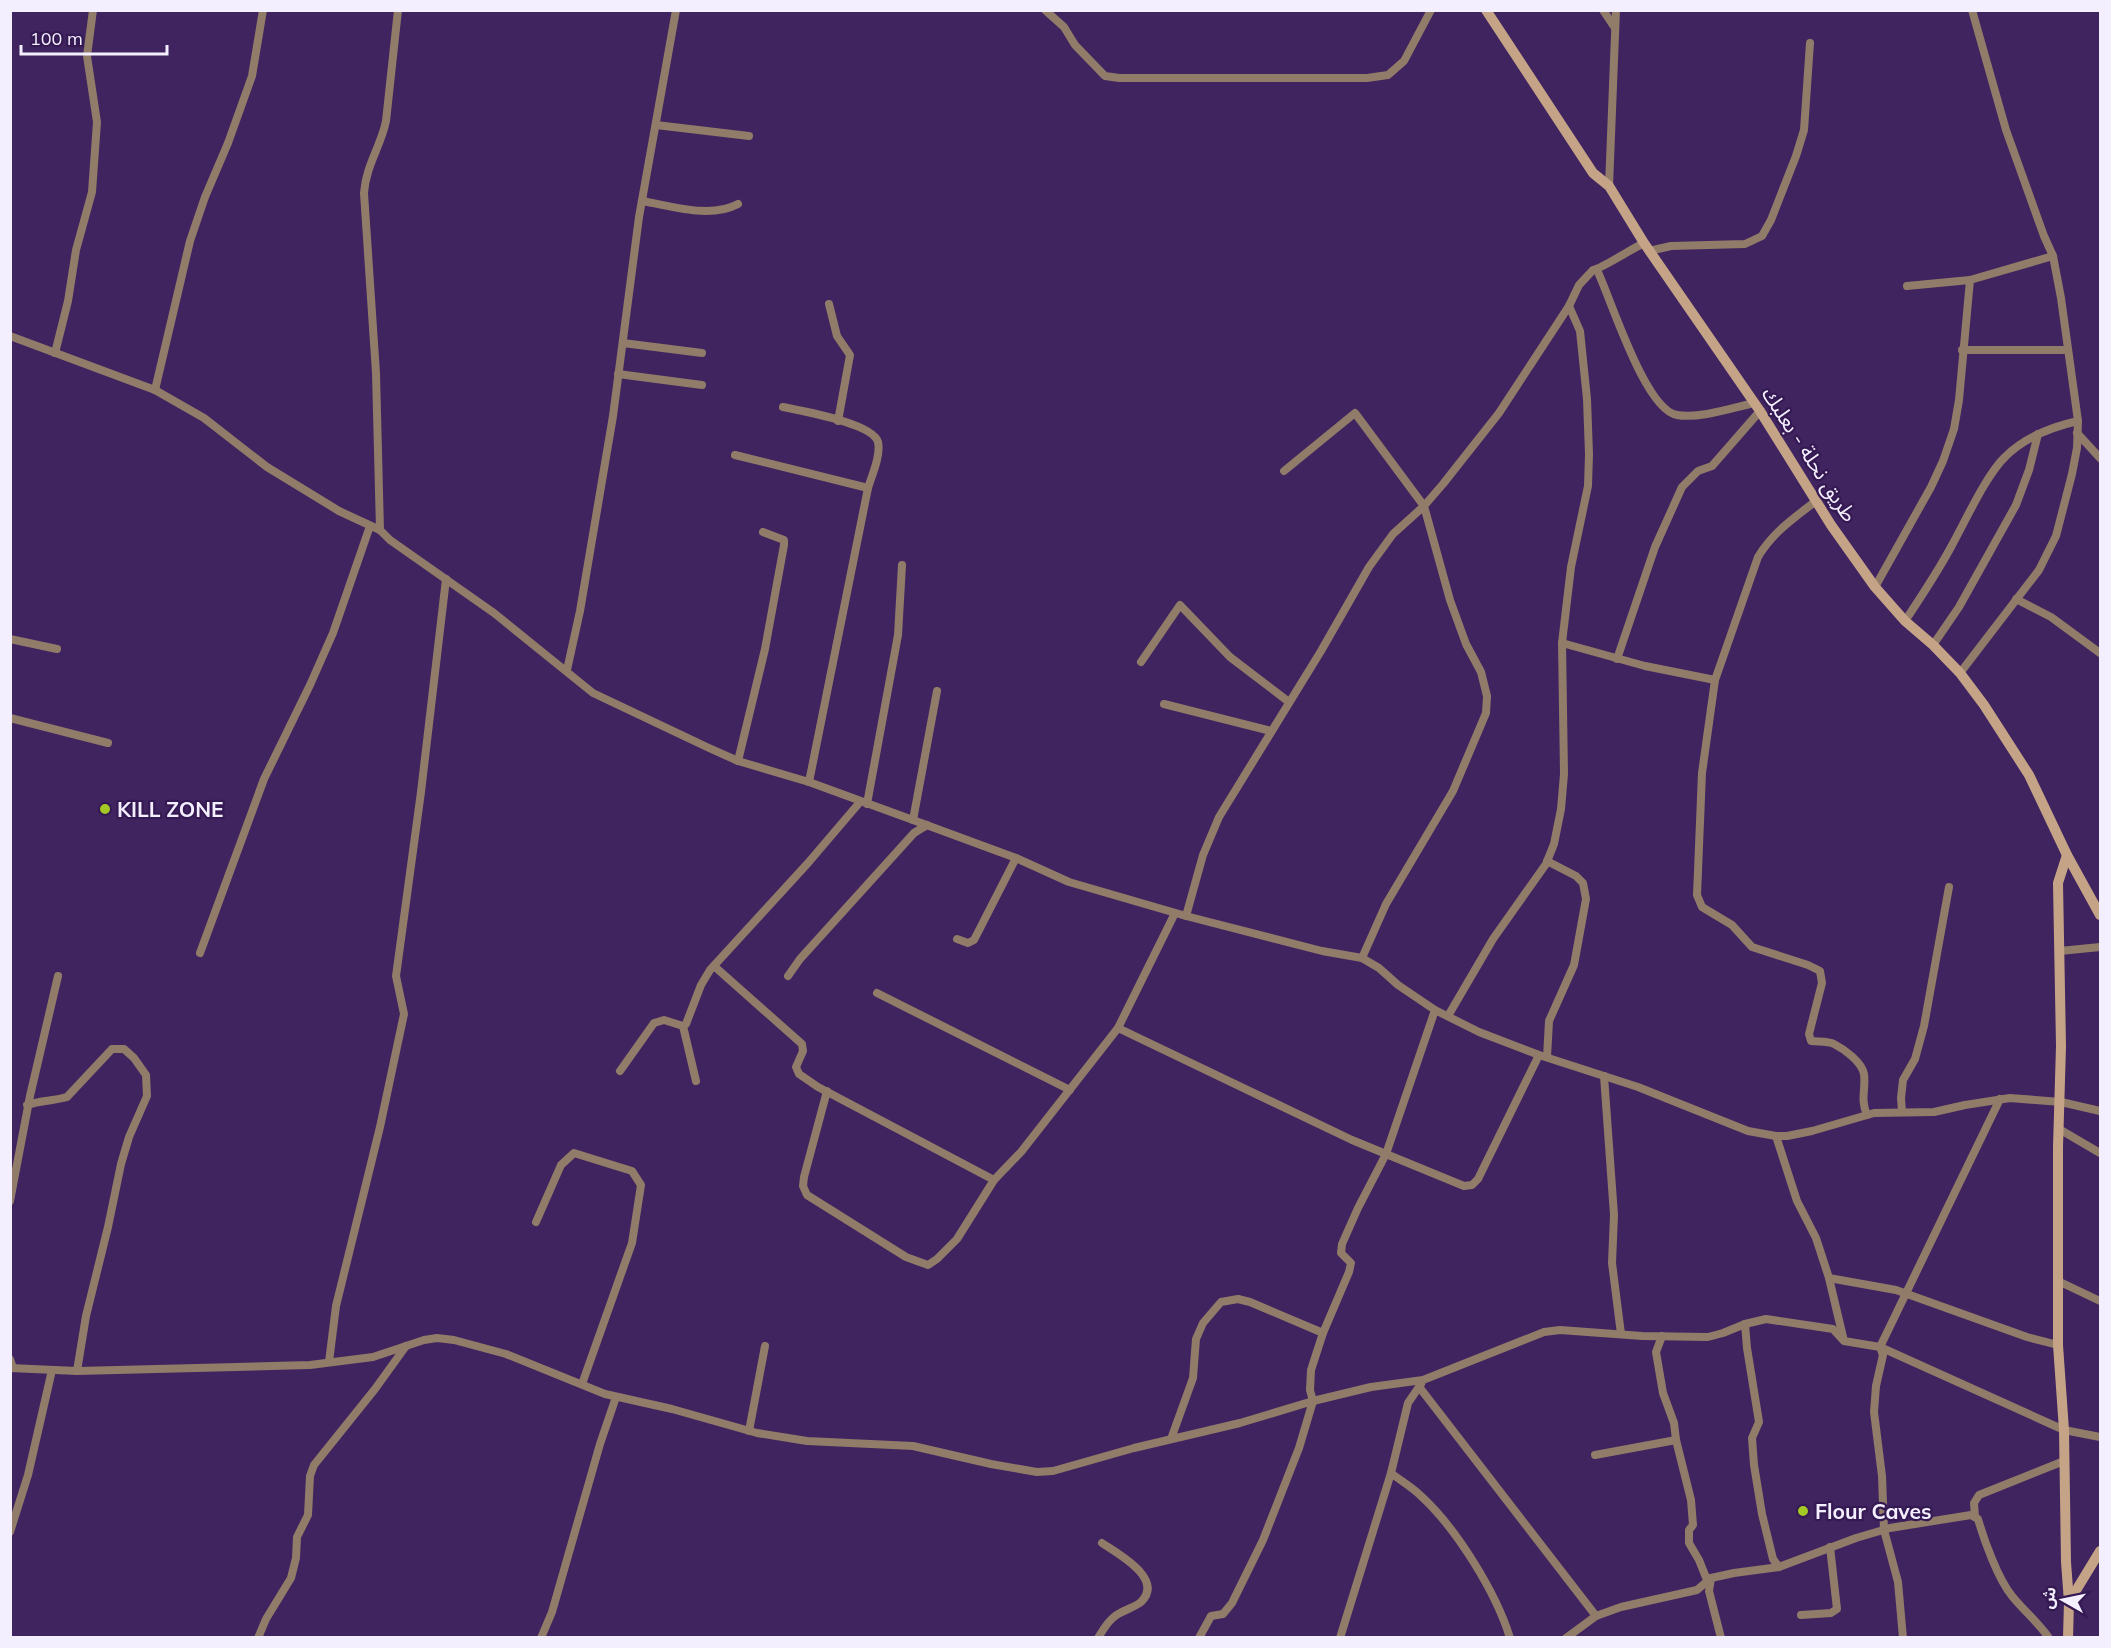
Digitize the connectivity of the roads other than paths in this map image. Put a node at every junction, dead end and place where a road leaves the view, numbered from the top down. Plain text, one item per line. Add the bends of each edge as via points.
1 (93, 10) edge
2 (263, 10) edge
3 (398, 10) edge
4 (676, 10) edge
5 (1045, 10) edge
6 (1431, 10) edge
7 (1486, 10) edge
8 (1603, 10) edge
9 (1616, 10) edge
10 (1972, 10) edge
11 (1615, 28) junction
12 (1810, 43) dead end
13 (656, 126) junction
14 (748, 136) dead end
15 (1609, 186) junction
16 (642, 201) junction
17 (738, 204) dead end
18 (1646, 247) junction
19 (2053, 256) junction
20 (1597, 270) junction
21 (1970, 280) junction
22 (1907, 286) dead end
23 (829, 304) dead end
24 (1569, 306) junction
25 (10, 336) edge
26 (622, 343) junction
27 (1962, 350) junction
28 (2068, 350) junction
29 (55, 353) junction
30 (702, 353) dead end
31 (618, 374) junction
32 (702, 385) dead end
33 (155, 390) junction
34 (783, 407) dead end
35 (1757, 407) junction
36 (838, 421) junction
37 (2078, 421) junction
38 (2077, 433) junction
39 (2038, 434) junction
40 (735, 455) dead end
41 (2100, 458) edge
42 (1284, 471) dead end
43 (868, 488) junction
44 (1816, 501) junction
45 (1424, 506) junction
46 (370, 526) junction
47 (380, 530) junction
48 (763, 532) dead end
49 (902, 565) dead end
50 (446, 579) junction
51 (1875, 587) junction
52 (2016, 599) junction
53 (1905, 621) junction
54 (10, 639) edge
55 (1562, 643) junction
56 (1933, 645) junction
57 (57, 649) dead end
58 (2100, 652) edge
59 (1617, 658) junction
60 (1141, 662) dead end
61 (567, 670) junction
62 (1960, 673) junction
63 (1715, 680) junction
64 (938, 691) dead end
65 (1289, 702) junction
66 (1164, 704) dead end
67 (10, 718) edge
68 (1271, 731) junction
69 (108, 743) dead end
70 (738, 761) junction
71 (809, 782) junction
72 (863, 803) junction
73 (913, 820) junction
74 (927, 825) junction
75 (2067, 855) junction
76 (1016, 858) junction
77 (1547, 861) junction
78 (1949, 887) dead end
79 (1175, 913) junction
80 (2100, 915) edge
81 (1186, 916) junction
82 (957, 939) dead end
83 (2100, 947) edge
84 (2060, 951) junction
85 (200, 952) dead end
86 (1362, 958) junction
87 (714, 966) junction
88 (58, 976) dead end
89 (788, 976) dead end
90 (878, 993) dead end
91 (1435, 1010) junction
92 (1448, 1016) junction
93 (683, 1026) junction
94 (1118, 1028) junction
95 (1543, 1056) junction
96 (620, 1071) dead end
97 (1604, 1076) junction
98 (696, 1081) dead end
99 (1070, 1090) junction
100 (826, 1091) junction
101 (2000, 1099) junction
102 (2061, 1102) junction
103 (27, 1105) junction
104 (2100, 1111) edge
105 (1902, 1112) junction
106 (1867, 1115) junction
107 (2059, 1129) junction
108 (1776, 1136) junction
109 (2100, 1153) edge
110 (1386, 1154) junction
111 (994, 1180) junction
112 (10, 1201) edge
113 (537, 1222) dead end
114 (1829, 1278) junction
115 (2058, 1281) junction
116 (1906, 1293) junction
117 (2100, 1301) edge
118 (1745, 1324) junction
119 (1323, 1333) junction
120 (1621, 1334) junction
121 (1662, 1336) junction
122 (1844, 1341) junction
123 (2058, 1345) junction
124 (406, 1346) junction
125 (765, 1346) dead end
126 (1880, 1347) junction
127 (10, 1359) edge
128 (329, 1362) junction
129 (12, 1368) edge
130 (52, 1370) junction
131 (77, 1371) junction
132 (582, 1384) junction
133 (1421, 1384) junction
134 (616, 1397) junction
135 (1313, 1401) junction
136 (2064, 1430) junction
137 (749, 1431) junction
138 (2100, 1437) edge
139 (1171, 1439) junction
140 (1676, 1440) junction
141 (1595, 1455) dead end
142 (2064, 1461) junction
143 (1391, 1473) junction
144 (1975, 1517) junction
145 (1884, 1530) junction
146 (10, 1532) edge
147 (1102, 1543) dead end
148 (1830, 1547) junction
149 (2100, 1551) edge
150 (1779, 1567) junction
151 (1709, 1579) junction
152 (2069, 1602) junction
153 (1801, 1615) dead end
154 (1596, 1616) junction
155 (258, 1638) edge
156 (541, 1638) edge
157 (1098, 1638) edge
158 (1199, 1638) edge
159 (1340, 1638) edge
160 (1510, 1638) edge
161 (1566, 1638) edge
162 (1721, 1638) edge
163 (1903, 1638) edge
164 (2049, 1638) edge
165 (2068, 1638) edge

1 - 29 street via 87,56 97,122 92,192
2 - 33 street via 252,76 190,241
3 - 47 street via 385,128 368,168 364,193 376,373
4 - 13 street
5 - 6 street via 1105,76 1119,78 1388,75 1404,61
7 - 15 street, طريق نحلة - بعلبك via 1593,173
8 - 11 street
9 - 11 street
10 - 19 street via 2006,130
11 - 15 street
12 - 18 street via 1803,130 1762,236 1745,243
13 - 14 street
13 - 16 street
15 - 18 street, طريق نحلة - بعلبك
16 - 17 street via 720,211
16 - 26 street
18 - 20 street via 1614,258
18 - 35 street, طريق نحلة - بعلبك
19 - 21 street
19 - 28 street
20 - 24 street via 1585,278
20 - 35 street via 1623,337 1662,408 1681,416
21 - 22 street
21 - 27 street
23 - 36 street via 837,336 850,355
24 - 45 street via 1499,413
24 - 55 street via 1580,331 1589,454 1588,486 1571,567
25 - 29 street
26 - 30 street
26 - 31 street
27 - 28 street
27 - 51 street via 1959,400 1943,461
28 - 37 street
29 - 33 street
31 - 32 street
31 - 61 street
33 - 46 street via 204,418 267,467
34 - 36 street
35 - 44 street, طريق نحلة - بعلبك
35 - 59 street via 1712,466 1698,471 1682,487 1655,547
36 - 43 street via 867,430 878,441
37 - 38 street
37 - 39 street
38 - 41 street
38 - 52 street via 2072,474 2056,536 2039,570
39 - 53 street via 1996,467
39 - 56 street via 2016,505
40 - 43 street
42 - 45 street via 1355,413
43 - 71 street
44 - 51 street, طريق نحلة - بعلبك
44 - 63 street via 1767,541
45 - 65 street via 1380,550
45 - 86 street via 1450,600 1485,684 1486,713 1453,791 1386,904
46 - 47 street
46 - 85 street via 333,633 264,779
47 - 50 street
48 - 70 street via 781,538 784,545 765,649
49 - 72 street via 898,634
50 - 61 street
50 - 128 street via 396,976 404,1014 336,1306
51 - 53 street, طريق نحلة - بعلبك
52 - 58 street via 2051,617
52 - 62 street
53 - 56 street, طريق نحلة - بعلبك
54 - 57 street
55 - 59 street
55 - 77 street via 1564,774 1561,809
56 - 62 street, طريق نحلة - بعلبك
59 - 63 street
60 - 65 street via 1180,605 1230,657
61 - 70 street via 592,693
62 - 75 street, طريق نحلة - بعلبك via 2029,775
63 - 106 street via 1702,773 1698,900 1732,925 1752,947 1820,971 1822,983 1809,1034 1811,1041 1833,1044 1857,1061 1864,1074 1862,1105
64 - 73 street
65 - 68 street
66 - 68 street
67 - 69 street
68 - 81 street via 1210,836
70 - 71 street
71 - 72 street
72 - 73 street
72 - 87 street
73 - 74 street
74 - 76 street
74 - 89 street via 914,833
75 - 80 street, طريق نحلة - بعلبك
75 - 84 street via 2058,883
76 - 79 street via 1069,882
76 - 82 street via 974,940 968,943
77 - 92 street via 1493,939
77 - 95 street via 1576,876 1583,883 1586,899 1574,965 1549,1021
78 - 105 street via 1924,1026 1915,1059 1903,1080
79 - 81 street
79 - 94 street
81 - 86 street
83 - 84 street
84 - 102 street
86 - 91 street
87 - 93 street via 700,985
87 - 100 street via 802,1044 796,1071
88 - 103 street
90 - 99 street
91 - 92 street
91 - 110 street
92 - 95 street
93 - 96 street via 664,1020 654,1023
93 - 98 street
94 - 99 street
94 - 110 street
95 - 97 street
95 - 110 street via 1472,1185 1456,1184
97 - 108 street via 1748,1131
97 - 120 street via 1614,1215 1612,1263
99 - 111 street
100 - 111 street
100 - 111 street via 804,1177 805,1191 906,1257 928,1265 937,1259 957,1239
101 - 102 street
101 - 105 street via 1934,1112
101 - 116 street
102 - 104 street
102 - 107 street
103 - 112 street
103 - 131 street via 67,1097 112,1049 124,1049 146,1076 147,1096 121,1164
105 - 106 street
106 - 108 street via 1812,1131
107 - 109 street
107 - 115 street
108 - 114 street via 1797,1201 1816,1238
110 - 119 street via 1342,1244 1341,1253 1351,1263
113 - 132 street via 561,1165 574,1153 632,1171 641,1185 632,1243
114 - 116 street
114 - 122 street
115 - 117 street
115 - 123 street
116 - 123 street
116 - 126 street
118 - 121 street via 1708,1337
118 - 122 street via 1766,1319 1833,1329
118 - 150 street via 1759,1422 1752,1438 1754,1464 1769,1543
119 - 135 street via 1311,1370
119 - 139 street via 1250,1302 1221,1302 1198,1332 1193,1378
120 - 121 street
120 - 133 street via 1544,1332
121 - 140 street via 1656,1352
122 - 126 street
123 - 136 street
124 - 128 street via 373,1357
124 - 132 street via 437,1338 454,1340 506,1354
124 - 155 street via 314,1465 308,1515 297,1538 291,1578
125 - 137 street
126 - 136 street
126 - 145 street via 1883,1355 1874,1412
127 - 129 street
128 - 131 street
129 - 130 street
130 - 131 street
130 - 146 street
132 - 134 street
133 - 135 street via 1371,1387
133 - 143 street via 1408,1402
133 - 154 street
134 - 137 street
134 - 156 street
135 - 139 street
135 - 158 street via 1263,1540 1226,1612 1211,1616
136 - 138 street
136 - 142 street
137 - 139 street via 807,1441 913,1446 1036,1472 1053,1471
140 - 141 street
140 - 151 street via 1691,1500 1693,1525 1689,1543
142 - 144 street via 1979,1495 1974,1503
142 - 152 street
143 - 159 street
143 - 160 street via 1421,1495 1468,1554
144 - 145 street
144 - 164 street via 2011,1595 2040,1623
145 - 148 street
145 - 163 street via 1898,1582
147 - 157 street via 1144,1575 1147,1588 1143,1600 1113,1618
148 - 150 street
148 - 153 street via 1837,1608 1831,1613
149 - 152 street
150 - 151 street
151 - 154 street via 1697,1590 1621,1606
151 - 162 street via 1708,1591
152 - 165 street
154 - 161 street

